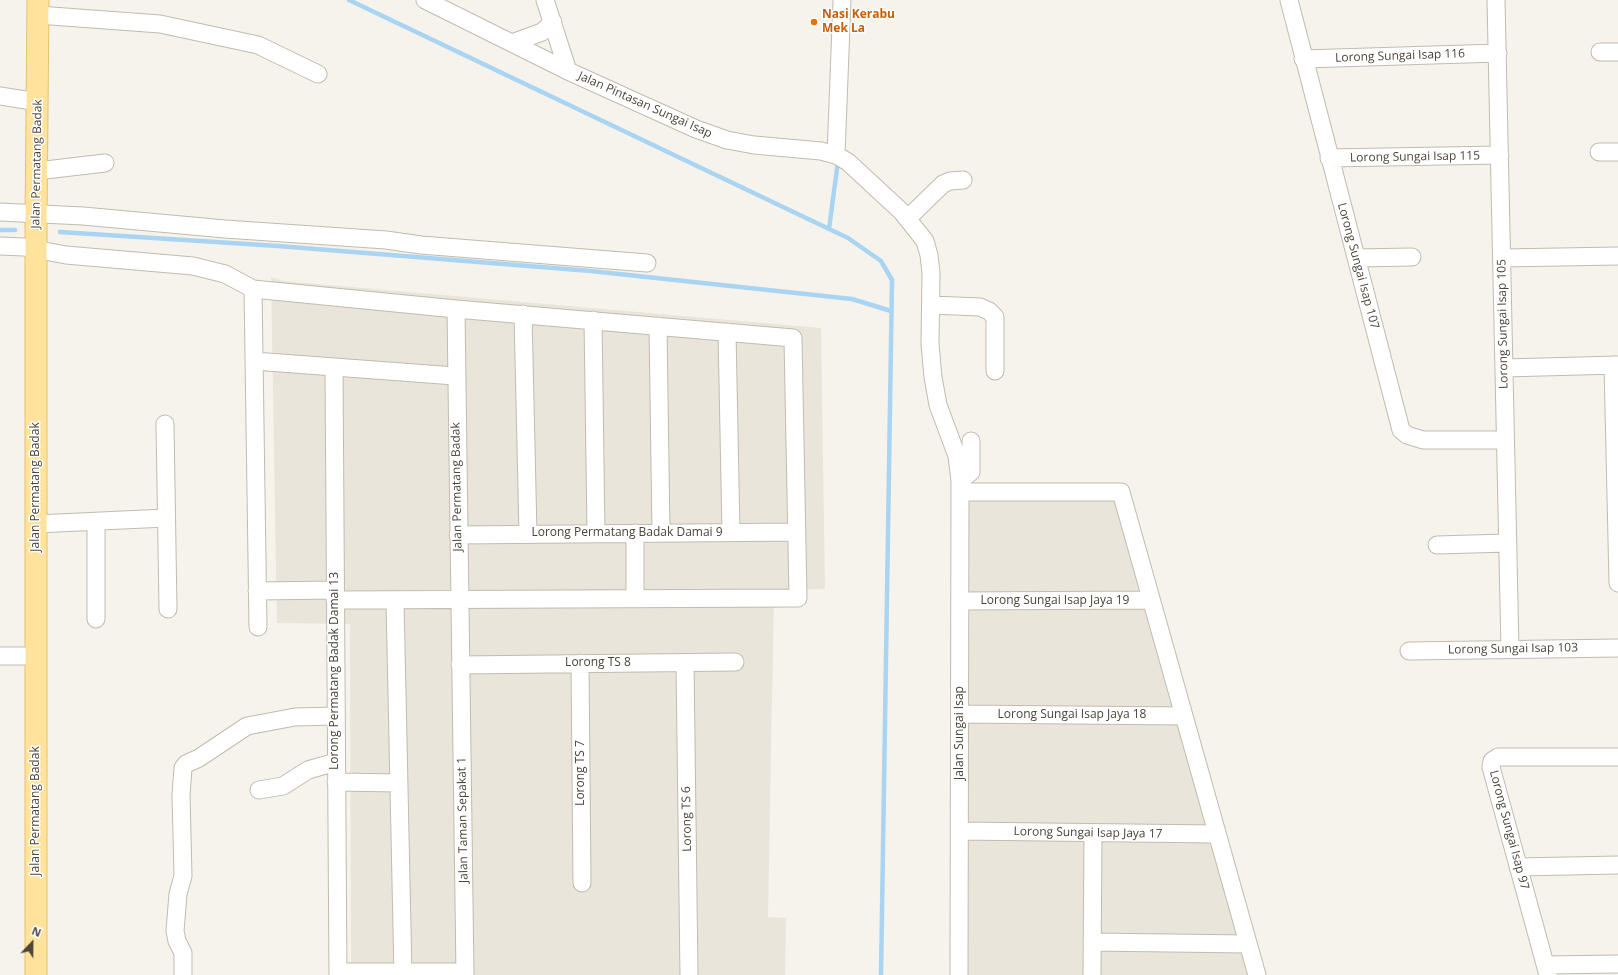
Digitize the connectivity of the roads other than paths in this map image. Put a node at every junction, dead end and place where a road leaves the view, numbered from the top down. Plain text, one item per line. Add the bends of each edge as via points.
1 (425, 0) edge
2 (545, 0) edge
3 (842, 0) edge
4 (1289, 0) edge
5 (1496, 0) edge
6 (38, 8) edge
7 (552, 22) junction
8 (512, 43) junction
9 (1600, 52) dead end
10 (1618, 52) edge
11 (1498, 53) junction
12 (1303, 58) junction
13 (568, 71) junction
14 (318, 74) dead end
15 (0, 96) edge
16 (38, 102) junction
17 (1598, 152) dead end
18 (1618, 152) edge
19 (836, 155) junction
20 (1500, 155) junction
21 (1330, 158) junction
22 (105, 163) dead end
23 (37, 171) junction
24 (963, 180) dead end
25 (0, 212) edge
26 (36, 213) junction
27 (908, 218) junction
28 (0, 246) edge
29 (37, 249) junction
30 (1618, 256) edge
31 (1412, 257) dead end
32 (1356, 258) junction
33 (1503, 258) junction
34 (647, 263) dead end
35 (253, 289) junction
36 (931, 305) junction
37 (456, 309) junction
38 (523, 314) junction
39 (594, 320) junction
40 (658, 326) junction
41 (727, 332) junction
42 (254, 361) junction
43 (1616, 365) edge
44 (334, 368) junction
45 (1504, 368) junction
46 (995, 371) dead end
47 (456, 376) junction
48 (165, 424) dead end
49 (1504, 440) junction
50 (971, 441) dead end
51 (960, 486) junction
52 (166, 518) junction
53 (96, 522) junction
54 (36, 524) junction
55 (731, 532) junction
56 (797, 532) junction
57 (596, 533) junction
58 (635, 533) junction
59 (662, 533) junction
60 (528, 534) junction
61 (458, 535) junction
62 (1507, 543) junction
63 (1437, 545) dead end
64 (1618, 583) edge
65 (257, 591) junction
66 (335, 595) junction
67 (459, 599) junction
68 (635, 599) junction
69 (394, 600) junction
70 (1150, 600) junction
71 (960, 601) junction
72 (168, 609) dead end
73 (96, 619) dead end
74 (258, 627) dead end
75 (1618, 648) edge
76 (1510, 649) junction
77 (1409, 651) dead end
78 (0, 656) edge
79 (36, 656) junction
80 (735, 662) dead end
81 (685, 663) junction
82 (580, 664) junction
83 (460, 665) junction
84 (960, 714) junction
85 (336, 716) junction
86 (1184, 716) junction
87 (1618, 757) edge
88 (336, 762) junction
89 (336, 782) junction
90 (399, 783) junction
91 (259, 790) dead end
92 (960, 831) junction
93 (1093, 833) junction
94 (1216, 834) junction
95 (1618, 865) edge
96 (1518, 867) junction
97 (582, 883) dead end
98 (1092, 942) junction
99 (1248, 944) junction
100 (1618, 964) edge
101 (1547, 970) edge
102 (338, 974) edge
103 (403, 974) edge
104 (465, 974) edge
105 (36, 975) edge
106 (183, 975) edge
107 (689, 975) edge
108 (959, 975) edge
109 (1092, 975) edge
110 (1257, 975) edge

1 - 8 street, Jalan Pintasan Sungai Isap
2 - 7 street
3 - 19 street
4 - 12 street, Lorong Sungai Isap 107
5 - 11 street, Lorong Sungai Isap 105
6 - 14 street via 160,24 258,45
6 - 16 main road, Jalan Permatang Badak
7 - 8 street via 542,32
7 - 13 street
8 - 13 street, Jalan Pintasan Sungai Isap
9 - 10 street
11 - 12 street, Lorong Sungai Isap 116
11 - 20 street, Lorong Sungai Isap 105
12 - 21 street, Lorong Sungai Isap 107
13 - 19 street, Jalan Pintasan Sungai Isap via 696,129 727,140
15 - 16 street
16 - 23 main road, Jalan Permatang Badak
17 - 18 street
19 - 27 street, Jalan Pintasan Sungai Isap via 848,162
20 - 21 street, Lorong Sungai Isap 115
20 - 33 street, Lorong Sungai Isap 105
21 - 32 street, Lorong Sungai Isap 107
22 - 23 street
23 - 26 main road, Jalan Permatang Badak
24 - 27 street via 943,184
25 - 26 street
26 - 29 main road, Jalan Permatang Badak
26 - 34 street
27 - 36 street, Jalan Pintasan Sungai Isap via 924,240 929,255
28 - 29 street
29 - 35 street via 66,255 193,266 225,274
29 - 54 main road, Jalan Permatang Badak
30 - 33 street
31 - 32 street
32 - 49 street, Lorong Sungai Isap 107 via 1401,430 1406,435 1423,440
33 - 45 street, Lorong Sungai Isap 105
35 - 37 street
35 - 42 street
36 - 46 street via 980,307 989,310 995,316
36 - 51 street, Jalan Pintasan Sungai Isap via 930,344 933,377 938,405 957,456
37 - 38 street
37 - 47 street, Jalan Permatang Badak
38 - 39 street
38 - 60 street
39 - 40 street
39 - 57 street
40 - 41 street
40 - 59 street
41 - 55 street
41 - 56 street via 793,338
42 - 44 street
42 - 65 street
43 - 45 street
43 - 64 street
44 - 47 street
44 - 66 street, Lorong Permatang Badak Damai 13
45 - 49 street, Lorong Sungai Isap 105
47 - 61 street, Jalan Permatang Badak
48 - 52 street
49 - 62 street, Lorong Sungai Isap 105
50 - 51 street via 971,472
51 - 70 street via 1121,492
51 - 71 street, Jalan Sungai Isap
52 - 53 street
52 - 72 street
53 - 54 street
53 - 73 street
54 - 79 main road, Jalan Permatang Badak
55 - 56 street, Lorong Permatang Badak Damai 9
55 - 59 street, Lorong Permatang Badak Damai 9
56 - 68 street via 798,598
57 - 58 street, Lorong Permatang Badak Damai 9
57 - 60 street, Lorong Permatang Badak Damai 9
58 - 59 street, Lorong Permatang Badak Damai 9
58 - 68 street
60 - 61 street, Lorong Permatang Badak Damai 9
61 - 67 street, Jalan Permatang Badak
62 - 63 street
62 - 76 street, Lorong Sungai Isap 105
65 - 66 street
65 - 74 street
66 - 69 street
66 - 85 street, Lorong Permatang Badak Damai 13
67 - 68 street
67 - 69 street
67 - 83 street, Jalan Permatang Badak
69 - 90 street
70 - 71 street, Lorong Sungai Isap Jaya 19
70 - 86 street
71 - 84 street, Jalan Sungai Isap
75 - 76 street, Lorong Sungai Isap 103
76 - 77 street, Lorong Sungai Isap 103
78 - 79 street
79 - 105 main road, Jalan Permatang Badak
80 - 81 street, Lorong TS 8
81 - 82 street, Lorong TS 8
81 - 107 street, Lorong TS 6
82 - 83 street, Lorong TS 8
82 - 97 street, Lorong TS 7
83 - 104 street, Jalan Taman Sepakat 1
84 - 86 street, Lorong Sungai Isap Jaya 18
84 - 92 street, Jalan Sungai Isap
85 - 88 street, Lorong Permatang Badak Damai 13
85 - 106 street via 295,717 247,726 183,768 182,876 175,931 183,953
86 - 94 street
87 - 96 street, Lorong Sungai Isap 97 via 1498,757 1492,761 1491,767
88 - 89 street, Lorong Permatang Badak Damai 13
88 - 91 street via 308,770 283,786
89 - 90 street
89 - 102 street, Lorong Permatang Badak Damai 13
90 - 103 street
92 - 93 street, Lorong Sungai Isap Jaya 17
92 - 108 street, Jalan Sungai Isap
93 - 94 street, Lorong Sungai Isap Jaya 17
93 - 98 street
94 - 99 street
95 - 96 street
96 - 101 street, Lorong Sungai Isap 97
98 - 99 street
98 - 109 street
99 - 110 street
100 - 101 street
102 - 103 street
103 - 104 street

